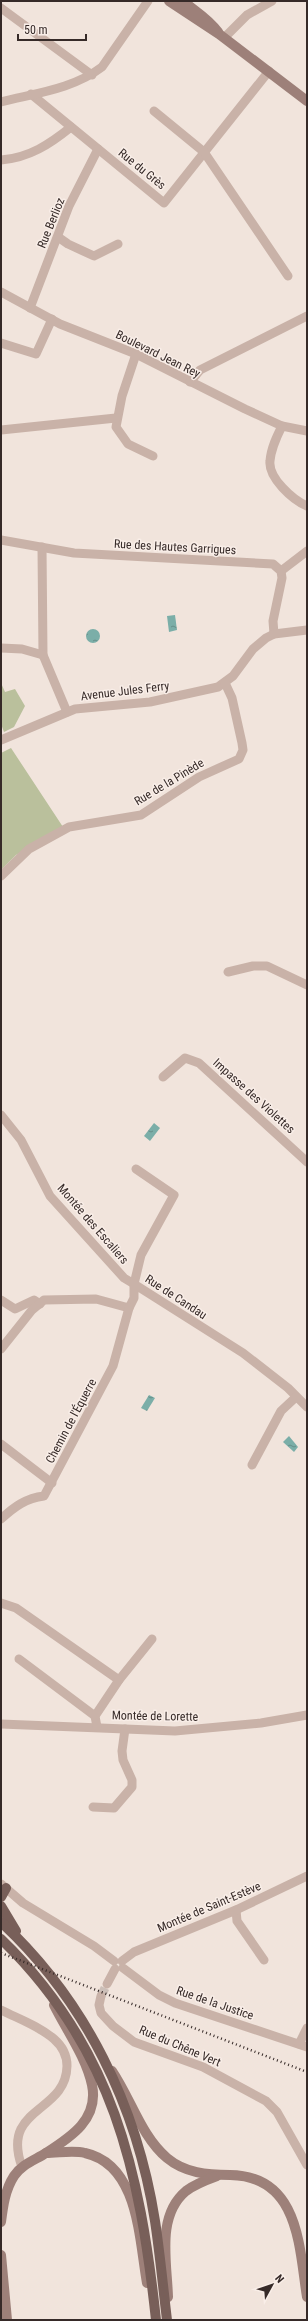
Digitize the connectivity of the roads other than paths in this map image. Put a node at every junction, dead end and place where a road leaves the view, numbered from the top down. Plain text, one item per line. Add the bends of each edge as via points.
1 (148, 1) edge
2 (168, 1) edge
3 (183, 1) edge
4 (272, 1) edge
5 (1, 8) edge
6 (221, 36) junction
7 (268, 71) junction
8 (92, 75) junction
9 (31, 94) junction
10 (307, 101) edge
11 (1, 102) edge
12 (154, 111) dead end
13 (71, 127) junction
14 (98, 149) junction
15 (204, 152) junction
16 (1, 160) edge
17 (58, 237) junction
18 (118, 244) dead end
19 (288, 276) dead end
20 (1, 292) edge
21 (30, 308) junction
22 (307, 316) edge
23 (52, 319) junction
24 (1, 343) edge
25 (136, 354) junction
26 (190, 382) junction
27 (116, 418) junction
28 (282, 426) junction
29 (1, 430) edge
30 (307, 431) edge
31 (153, 456) dead end
32 (307, 506) edge
33 (1, 540) edge
34 (42, 547) junction
35 (307, 551) edge
36 (281, 571) junction
37 (307, 630) edge
38 (274, 634) junction
39 (1, 648) edge
40 (44, 655) junction
41 (226, 683) junction
42 (66, 712) junction
43 (1, 740) edge
44 (1, 876) edge
45 (228, 972) dead end
46 (307, 985) edge
47 (163, 1077) dead end
48 (1, 1115) edge
49 (307, 1162) edge
50 (136, 1169) dead end
51 (134, 1284) junction
52 (1, 1300) edge
53 (40, 1304) junction
54 (129, 1308) junction
55 (1, 1350) edge
56 (296, 1397) junction
57 (307, 1407) edge
58 (1, 1444) edge
59 (252, 1465) dead end
60 (52, 1483) junction
61 (1, 1519) edge
62 (1, 1603) edge
63 (152, 1639) dead end
64 (19, 1659) dead end
65 (119, 1680) junction
66 (307, 1715) edge
67 (95, 1716) junction
68 (1, 1724) edge
69 (97, 1727) junction
70 (125, 1729) junction
71 (93, 1807) dead end
72 (307, 1876) edge
73 (3, 1889) edge
74 (1, 1906) edge
75 (236, 1910) junction
76 (1, 1922) edge
77 (1, 1939) edge
78 (24, 1944) junction
79 (264, 1960) dead end
80 (118, 1965) junction
81 (106, 1984) tunnel mouth
82 (44, 1987) junction
83 (101, 1996) tunnel mouth
84 (1, 2010) edge
85 (307, 2028) edge
86 (303, 2046) edge
87 (107, 2065) junction
88 (46, 2154) junction
89 (307, 2165) edge
90 (22, 2167) junction
91 (217, 2176) junction
92 (1, 2222) edge
93 (1, 2255) edge
94 (305, 2263) edge
95 (306, 2282) edge
96 (3, 2290) edge
97 (307, 2297) edge
98 (7, 2320) edge
99 (155, 2320) edge
100 (168, 2320) edge

1 - 8 street via 102,67
2 - 6 main road
3 - 6 main road via 212,23
4 - 6 street via 247,15
5 - 8 street
6 - 7 main road
7 - 10 main road
7 - 15 street, Rue du Grès
8 - 9 street via 71,85
9 - 11 street
9 - 13 street, Rue du Grès
12 - 15 street
13 - 14 street, Rue du Grès
13 - 16 street via 52,142 33,152 16,159
14 - 15 street, Rue du Grès via 164,202
14 - 17 street, Rue Berlioz
15 - 19 street
17 - 18 street via 94,256
17 - 21 street, Rue Berlioz
20 - 21 street, Boulevard Jean Rey
21 - 23 street, Boulevard Jean Rey
22 - 26 street via 200,370
23 - 24 street via 36,354
23 - 25 street, Boulevard Jean Rey
25 - 26 street, Boulevard Jean Rey
25 - 27 street
26 - 28 street, Boulevard Jean Rey
27 - 29 street
27 - 31 street via 116,427 128,444
28 - 30 street, Boulevard Jean Rey
28 - 32 street via 269,462 280,488
33 - 34 street, Rue des Hautes Garrigues
34 - 36 street, Rue des Hautes Garrigues via 74,553 204,562 266,562
34 - 40 street
35 - 36 street
36 - 38 street via 282,578 273,621
37 - 38 street, Avenue Jules Ferry
38 - 41 street, Avenue Jules Ferry via 259,642
39 - 40 street via 22,649
40 - 42 street
41 - 42 street, Avenue Jules Ferry via 202,692 150,702
41 - 44 street, Rue de la Pinède via 242,743 243,750 239,759 198,777 141,815 80,824 59,832 29,850
42 - 43 street, Avenue Jules Ferry
45 - 46 street via 253,966 267,966
47 - 49 street, Impasse des Violettes via 185,1058 199,1063
48 - 51 street, Montée des Escaliers via 21,1140 50,1196 124,1278
50 - 51 street via 174,1195 141,1256
51 - 54 street, Rue de Candau via 134,1298
51 - 56 street, Rue de Candau via 243,1353
52 - 53 street via 15,1309 34,1300
53 - 54 street via 44,1300 96,1299
53 - 55 street via 32,1310
54 - 60 street, Chemin de l'Équerre via 113,1366
56 - 57 street, Rue de Candau
56 - 59 street via 281,1411
58 - 60 street
60 - 61 street, Chemin de l'Équerre via 44,1496 31,1497
62 - 65 street via 16,1608
63 - 65 street
64 - 67 street
65 - 67 street
66 - 70 street, Montée de Lorette via 213,1729
67 - 69 street
68 - 69 street, Montée de Lorette
69 - 70 street, Montée de Lorette
70 - 71 street via 122,1751 132,1787 114,1808
72 - 75 street, Montée de Saint-Estève
73 - 80 street, Rue de la Justice via 94,1946
74 - 78 main road
75 - 79 street via 237,1921
75 - 80 street, Montée de Saint-Estève via 134,1952
76 - 78 main road
77 - 82 main road
78 - 87 main road via 81,2016
80 - 81 street
80 - 86 street, Rue de la Justice via 159,1995 175,2003
82 - 88 main road via 82,2060 92,2086 93,2098 91,2110 81,2128
82 - 99 main road via 91,2058 125,2142 144,2230
83 - 89 street, Rue du Chêne Vert via 101,2013 112,2026 134,2042 203,2067 266,2101 277,2112
84 - 90 street via 53,2038 65,2053 67,2063 67,2072 60,2089 21,2120 16,2128 14,2148
85 - 86 street
87 - 91 main road via 124,2089 139,2120 167,2158 186,2170
87 - 100 main road via 126,2109 142,2158 155,2220
88 - 90 main road
88 - 99 main road via 86,2153 109,2164 125,2183 133,2208
90 - 92 main road via 15,2174 4,2197
91 - 94 main road via 247,2177 270,2188 280,2198 294,2222
91 - 100 main road via 187,2190 177,2201 170,2216 165,2238
93 - 96 main road
94 - 95 main road
95 - 97 main road
96 - 98 main road

